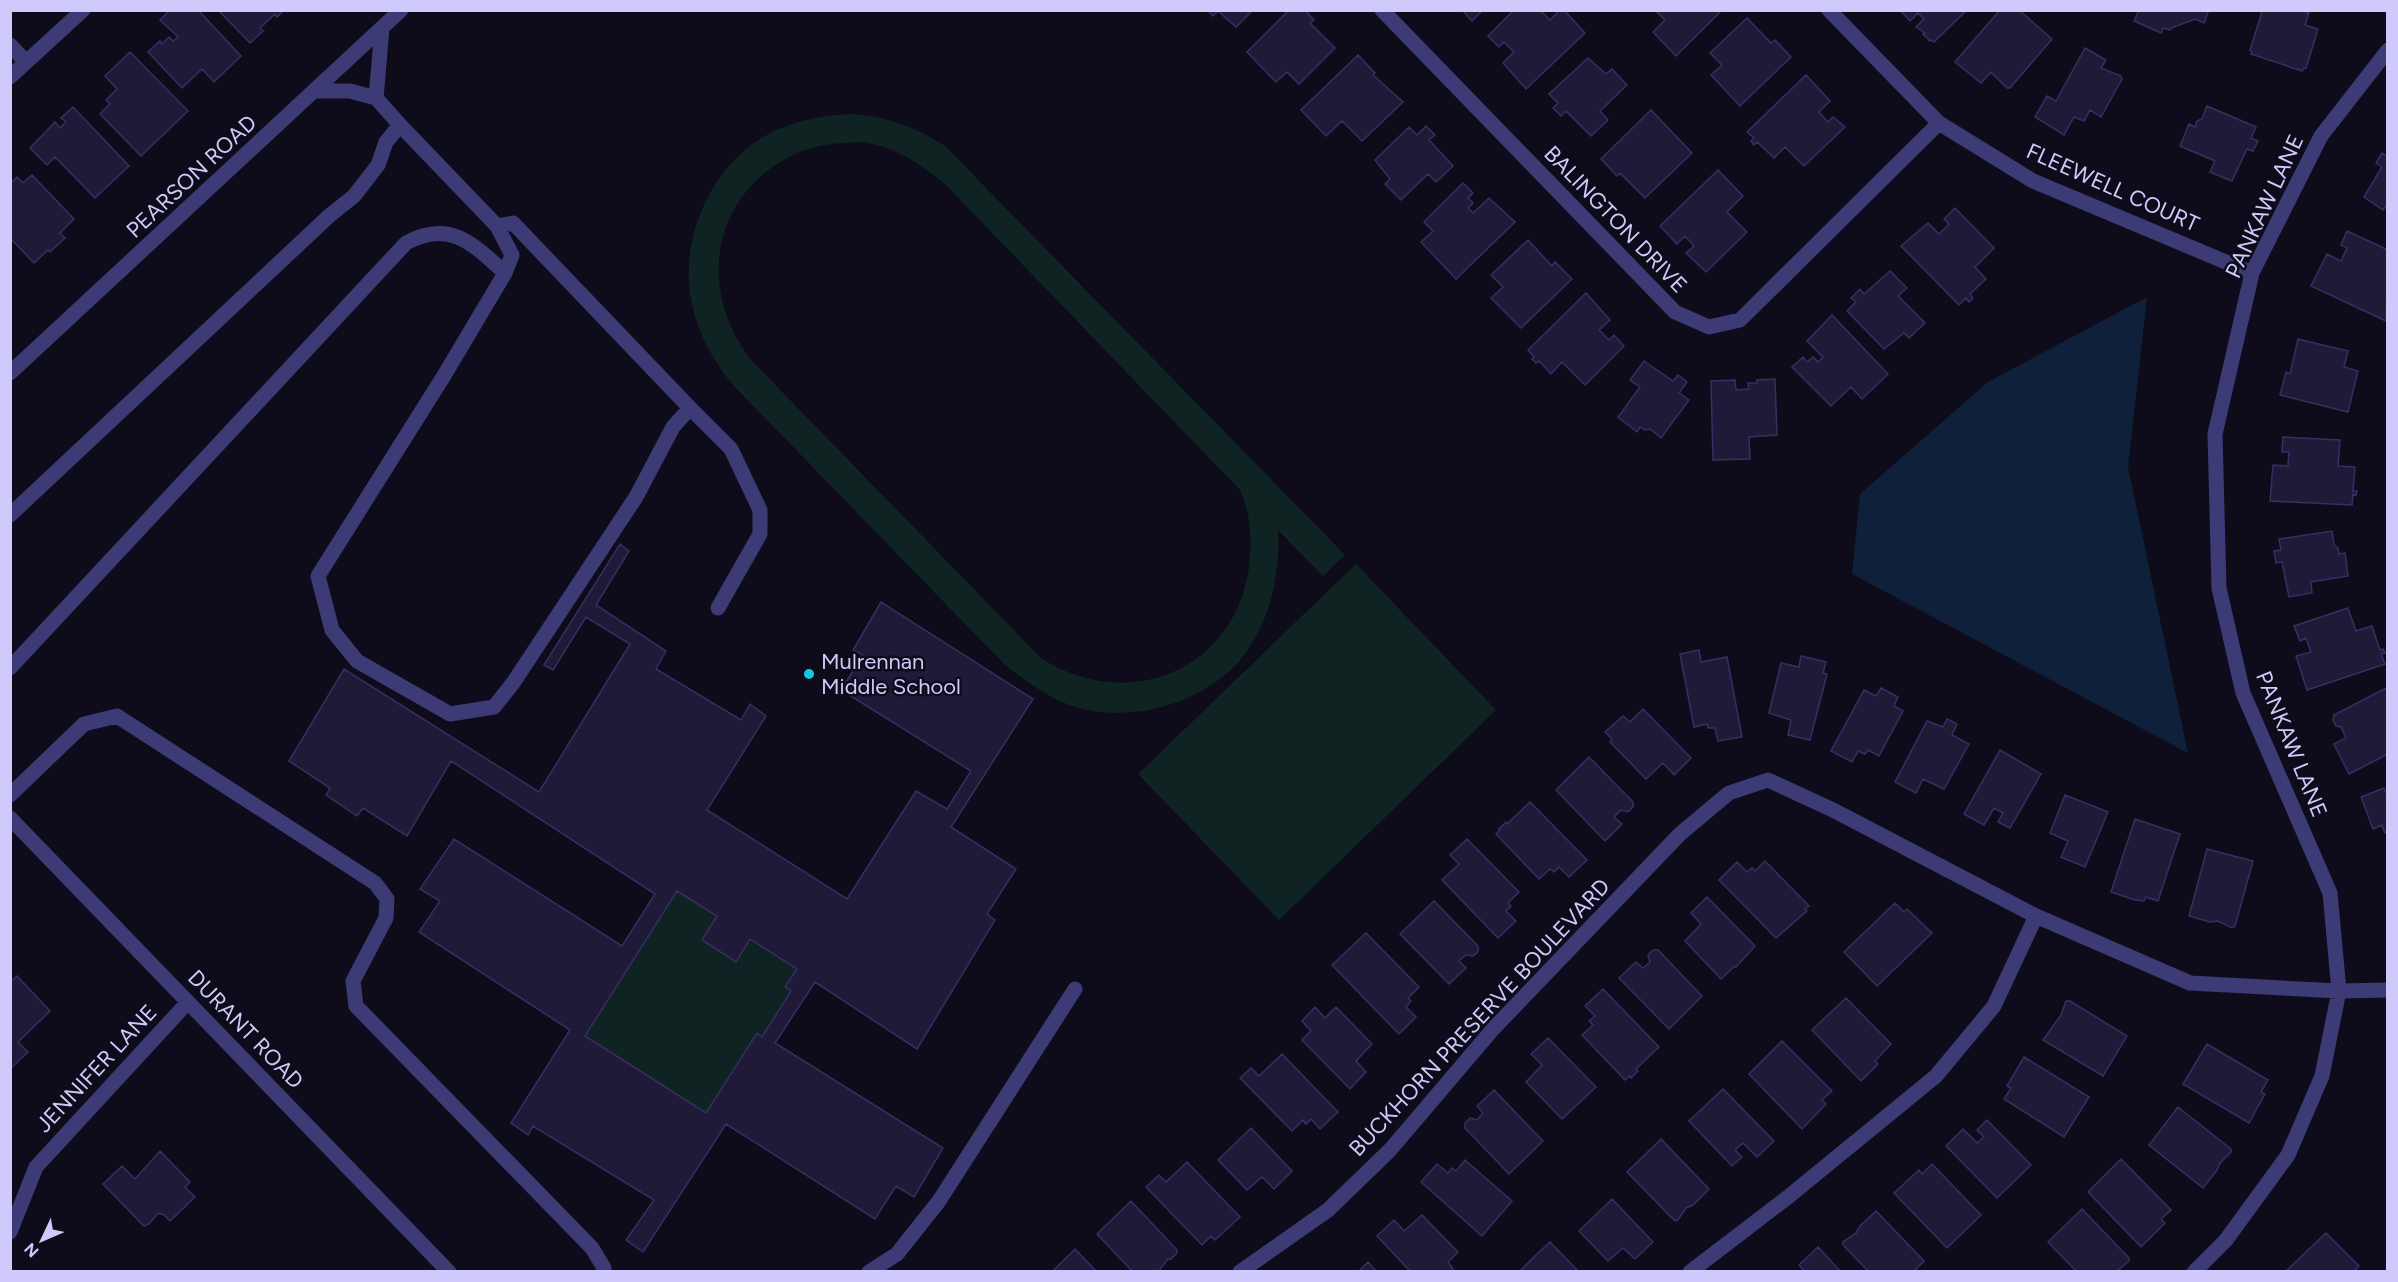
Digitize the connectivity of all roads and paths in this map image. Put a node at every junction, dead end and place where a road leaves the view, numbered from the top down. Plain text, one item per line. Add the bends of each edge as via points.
1 (83, 10) edge
2 (401, 10) edge
3 (1382, 10) edge
4 (1829, 10) edge
5 (382, 28) junction
6 (10, 45) edge
7 (2388, 50) edge
8 (26, 62) junction
9 (10, 77) edge
10 (317, 91) junction
11 (376, 98) junction
12 (1939, 123) junction
13 (400, 126) junction
14 (497, 226) junction
15 (506, 273) junction
16 (2252, 273) junction
17 (10, 373) edge
18 (690, 408) junction
19 (10, 515) edge
20 (717, 608) dead end
21 (10, 668) edge
22 (10, 795) edge
23 (10, 818) edge
24 (2036, 916) junction
25 (1075, 989) dead end
26 (2388, 990) edge
27 (2339, 991) junction
28 (188, 1002) junction
29 (10, 1232) edge
30 (606, 1270) edge
31 (449, 1272) edge
32 (869, 1272) edge
33 (1240, 1272) edge
34 (1690, 1272) edge
35 (2194, 1272) edge

1 - 8 street
2 - 5 street, PEARSON ROAD
3 - 12 street, BALINGTON DRIVE via 1675,312 1709,327 1740,320
4 - 12 street, FLEEWELL COURT
5 - 10 street, PEARSON ROAD
5 - 11 street
6 - 8 street
7 - 16 street, PANKAW LANE via 2321,136
8 - 9 street
10 - 11 street via 350,91
10 - 17 street, PEARSON ROAD
11 - 13 street
12 - 16 street, FLEEWELL COURT via 2033,181
13 - 14 street
13 - 19 street via 386,142 378,165 354,196 328,216
14 - 15 street via 512,255
14 - 18 street via 513,223
15 - 18 street via 318,576 332,630 357,661 450,714 494,707 636,497 674,428
15 - 21 street via 474,245 452,234 434,232 406,243
16 - 27 street, PANKAW LANE via 2216,434 2219,588 2243,693 2330,893
18 - 20 street via 731,449 760,510 760,534
22 - 30 street via 84,724 117,716 375,883 387,898 386,918 353,981 356,1006 592,1248
23 - 28 street, DURANT ROAD
24 - 27 street, BUCKHORN PRESERVE BOULEVARD via 2190,983
24 - 33 street, BUCKHORN PRESERVE BOULEVARD via 1768,780 1729,793 1680,834 1493,1029 1390,1150 1328,1210
24 - 34 street via 1994,1006 1936,1077
25 - 32 street via 939,1201 897,1254
26 - 27 street, BUCKHORN PRESERVE BOULEVARD
27 - 35 street, PANKAW LANE via 2322,1076 2288,1155 2226,1240
28 - 29 street, JENNIFER LANE via 36,1167
28 - 31 street, DURANT ROAD

